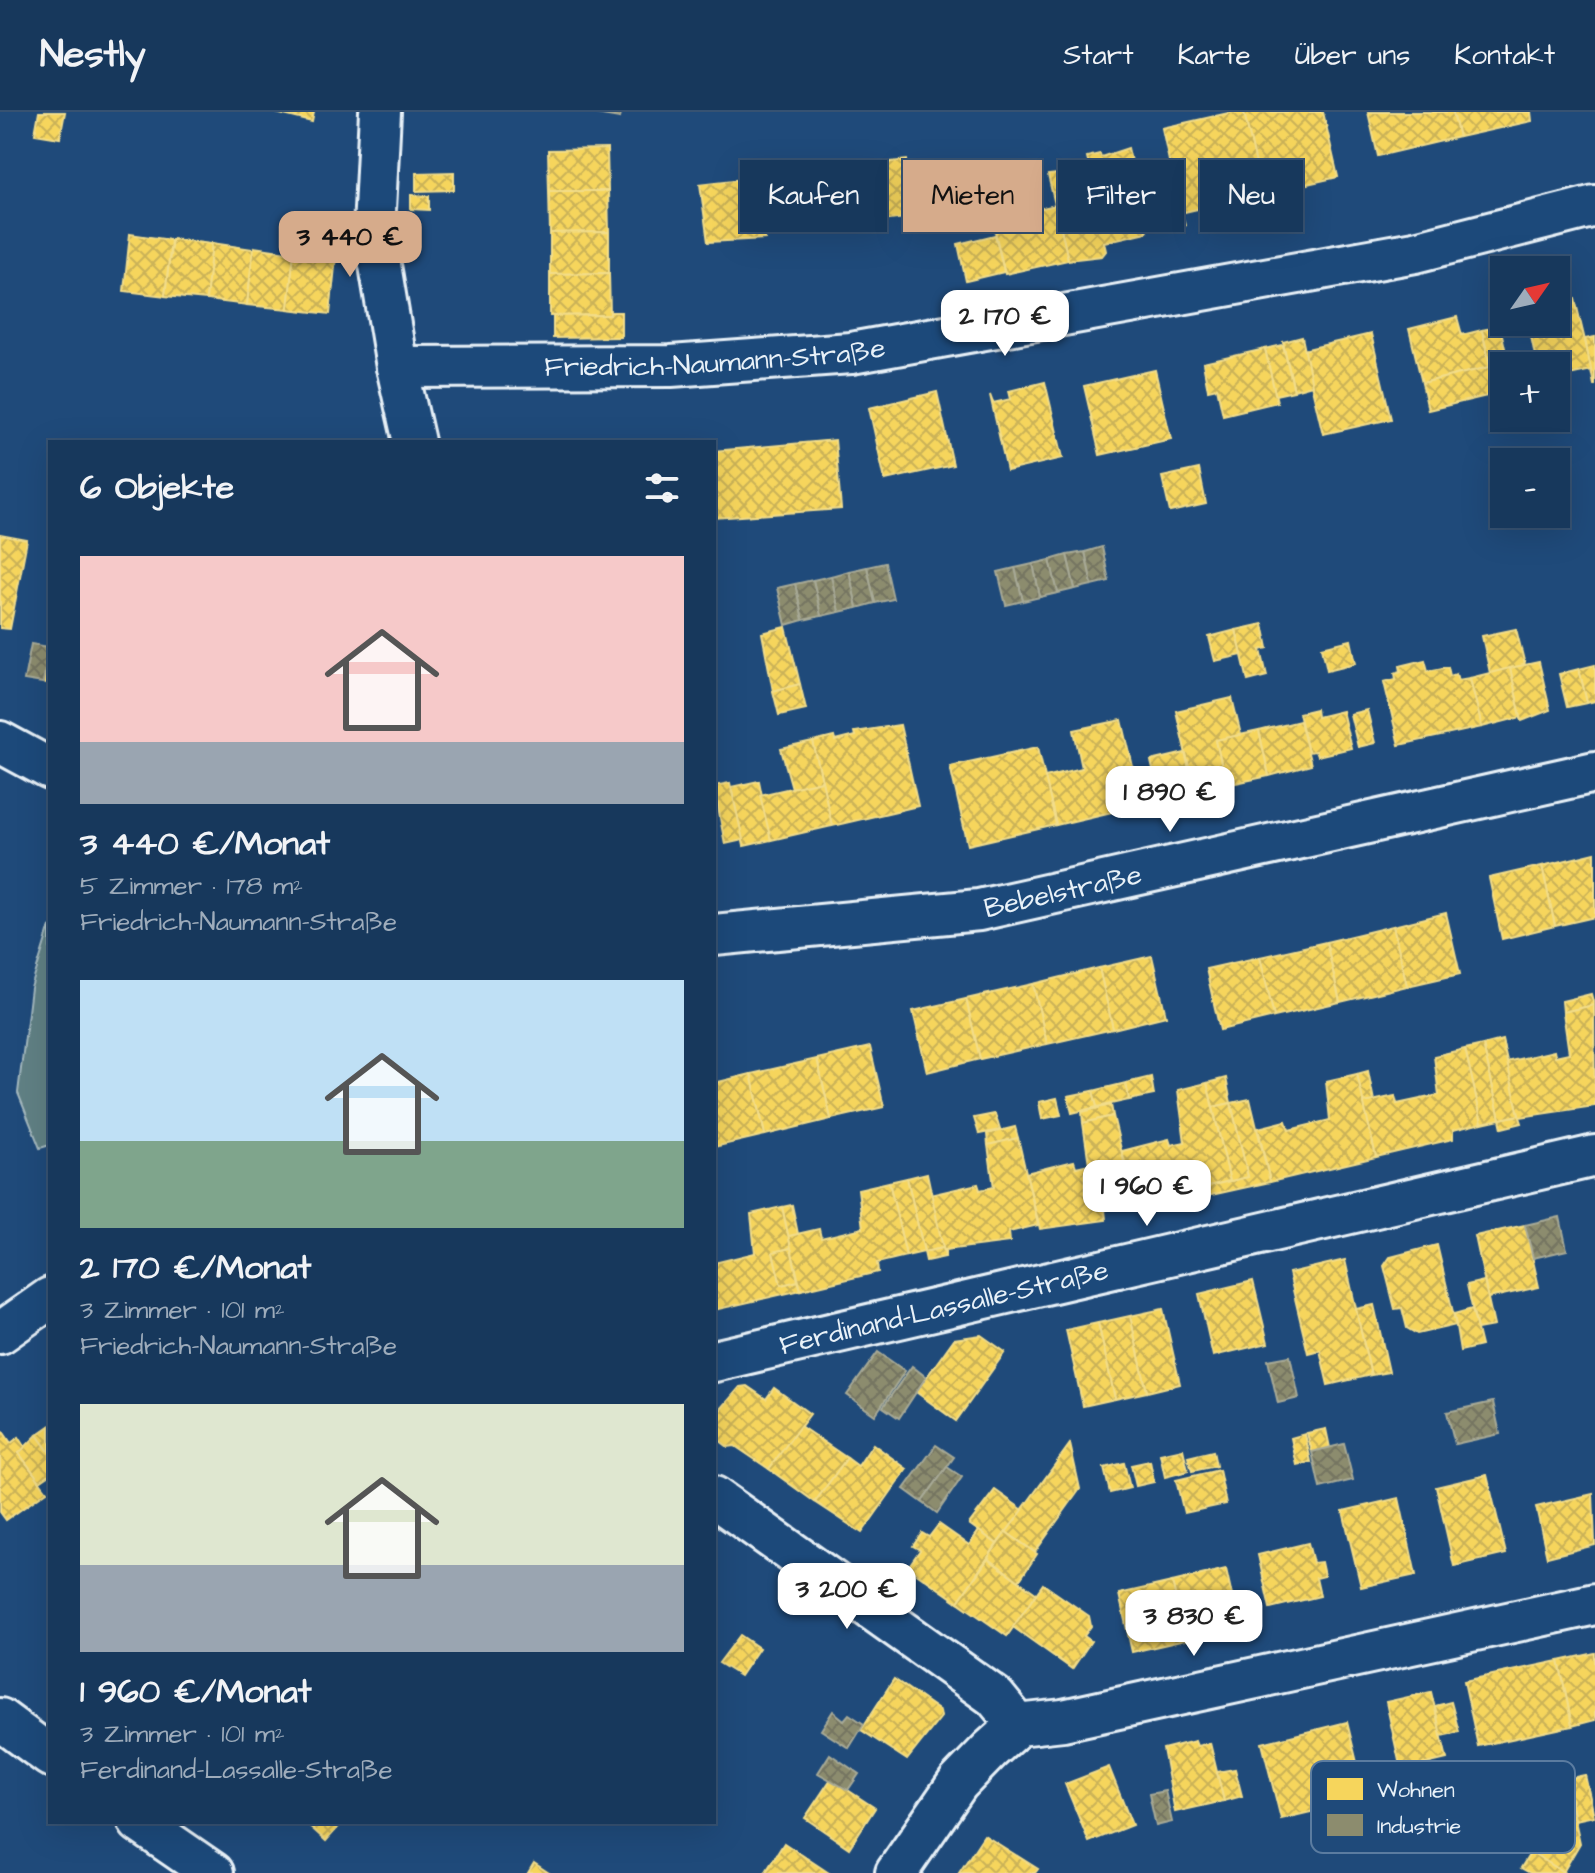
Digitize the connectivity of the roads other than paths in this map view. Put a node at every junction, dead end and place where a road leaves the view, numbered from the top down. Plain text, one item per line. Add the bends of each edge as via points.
1 (380, 112) edge
2 (1595, 206) edge
3 (397, 367) junction
4 (414, 440) edge
5 (0, 742) edge
6 (48, 768) edge
7 (1595, 772) edge
8 (716, 935) edge
9 (1595, 1156) edge
10 (48, 1299) edge
11 (0, 1333) edge
12 (716, 1361) edge
13 (716, 1498) edge
14 (1595, 1604) edge
15 (0, 1719) edge
16 (1018, 1725) junction
17 (48, 1755) edge
18 (153, 1826) edge
19 (213, 1873) edge
20 (896, 1873) edge

1 - 3 street via 374,229
2 - 3 street, Friedrich-Naumann-Straße via 1415,252 851,353 671,366
3 - 4 street
5 - 6 street
7 - 8 street, Bebelstraße via 994,907
9 - 12 street, Ferdinand-Lassalle-Straße
10 - 11 street
13 - 16 street via 995,1697
14 - 16 street
15 - 17 street
16 - 20 street via 958,1783
18 - 19 street

